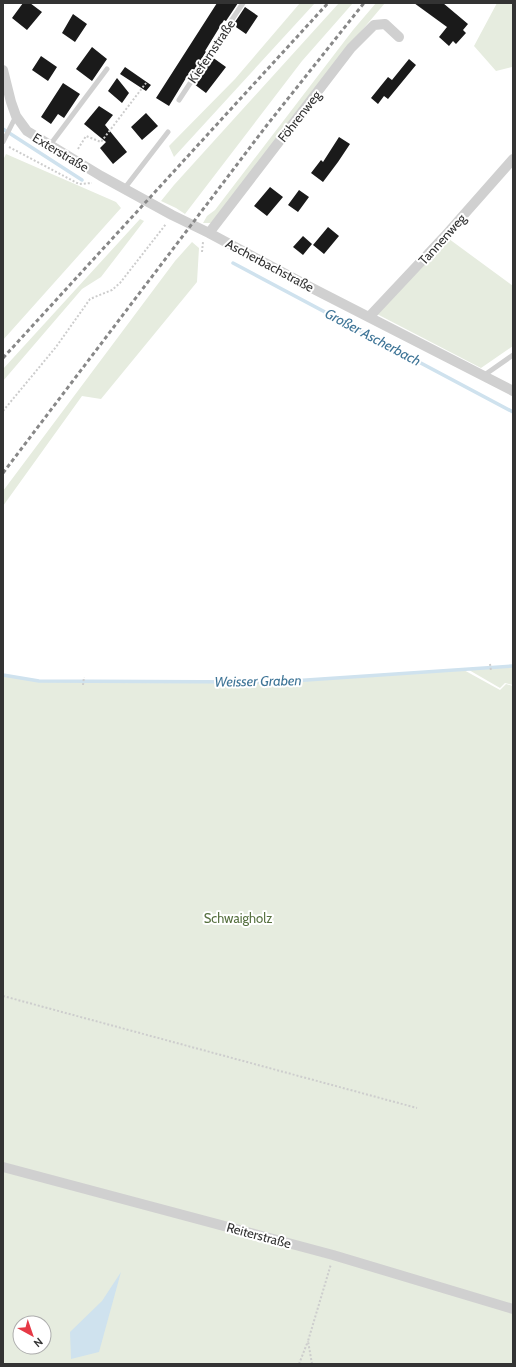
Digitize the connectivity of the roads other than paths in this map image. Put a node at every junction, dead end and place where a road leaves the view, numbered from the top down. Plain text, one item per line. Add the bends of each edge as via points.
1 (243, 3) edge
2 (399, 37) dead end
3 (107, 69) dead end
4 (3, 70) edge
5 (179, 100) dead end
6 (16, 116) junction
7 (168, 132) dead end
8 (5, 144) edge
9 (50, 145) junction
10 (513, 158) edge
11 (124, 189) junction
12 (133, 194) joint
13 (208, 233) junction
14 (369, 318) junction
15 (513, 355) edge
16 (483, 376) junction
17 (513, 391) edge
18 (3, 1167) edge
19 (513, 1309) edge

1 - 5 lane, Kiefernstraße
2 - 13 street, Föhrenweg via 385,24 374,25 351,48
3 - 9 lane
4 - 6 street, Exterstraße
6 - 8 lane
6 - 9 street, Exterstraße via 27,131
7 - 11 lane
9 - 11 street, Exterstraße
10 - 14 street, Tannenweg
11 - 12 street, Exterstraße
12 - 13 street, Ascherbachstraße
13 - 14 street, Ascherbachstraße
14 - 16 street, Ascherbachstraße
15 - 16 lane
16 - 17 street, Ascherbachstraße
18 - 19 street, Reiterstraße via 333,1255

